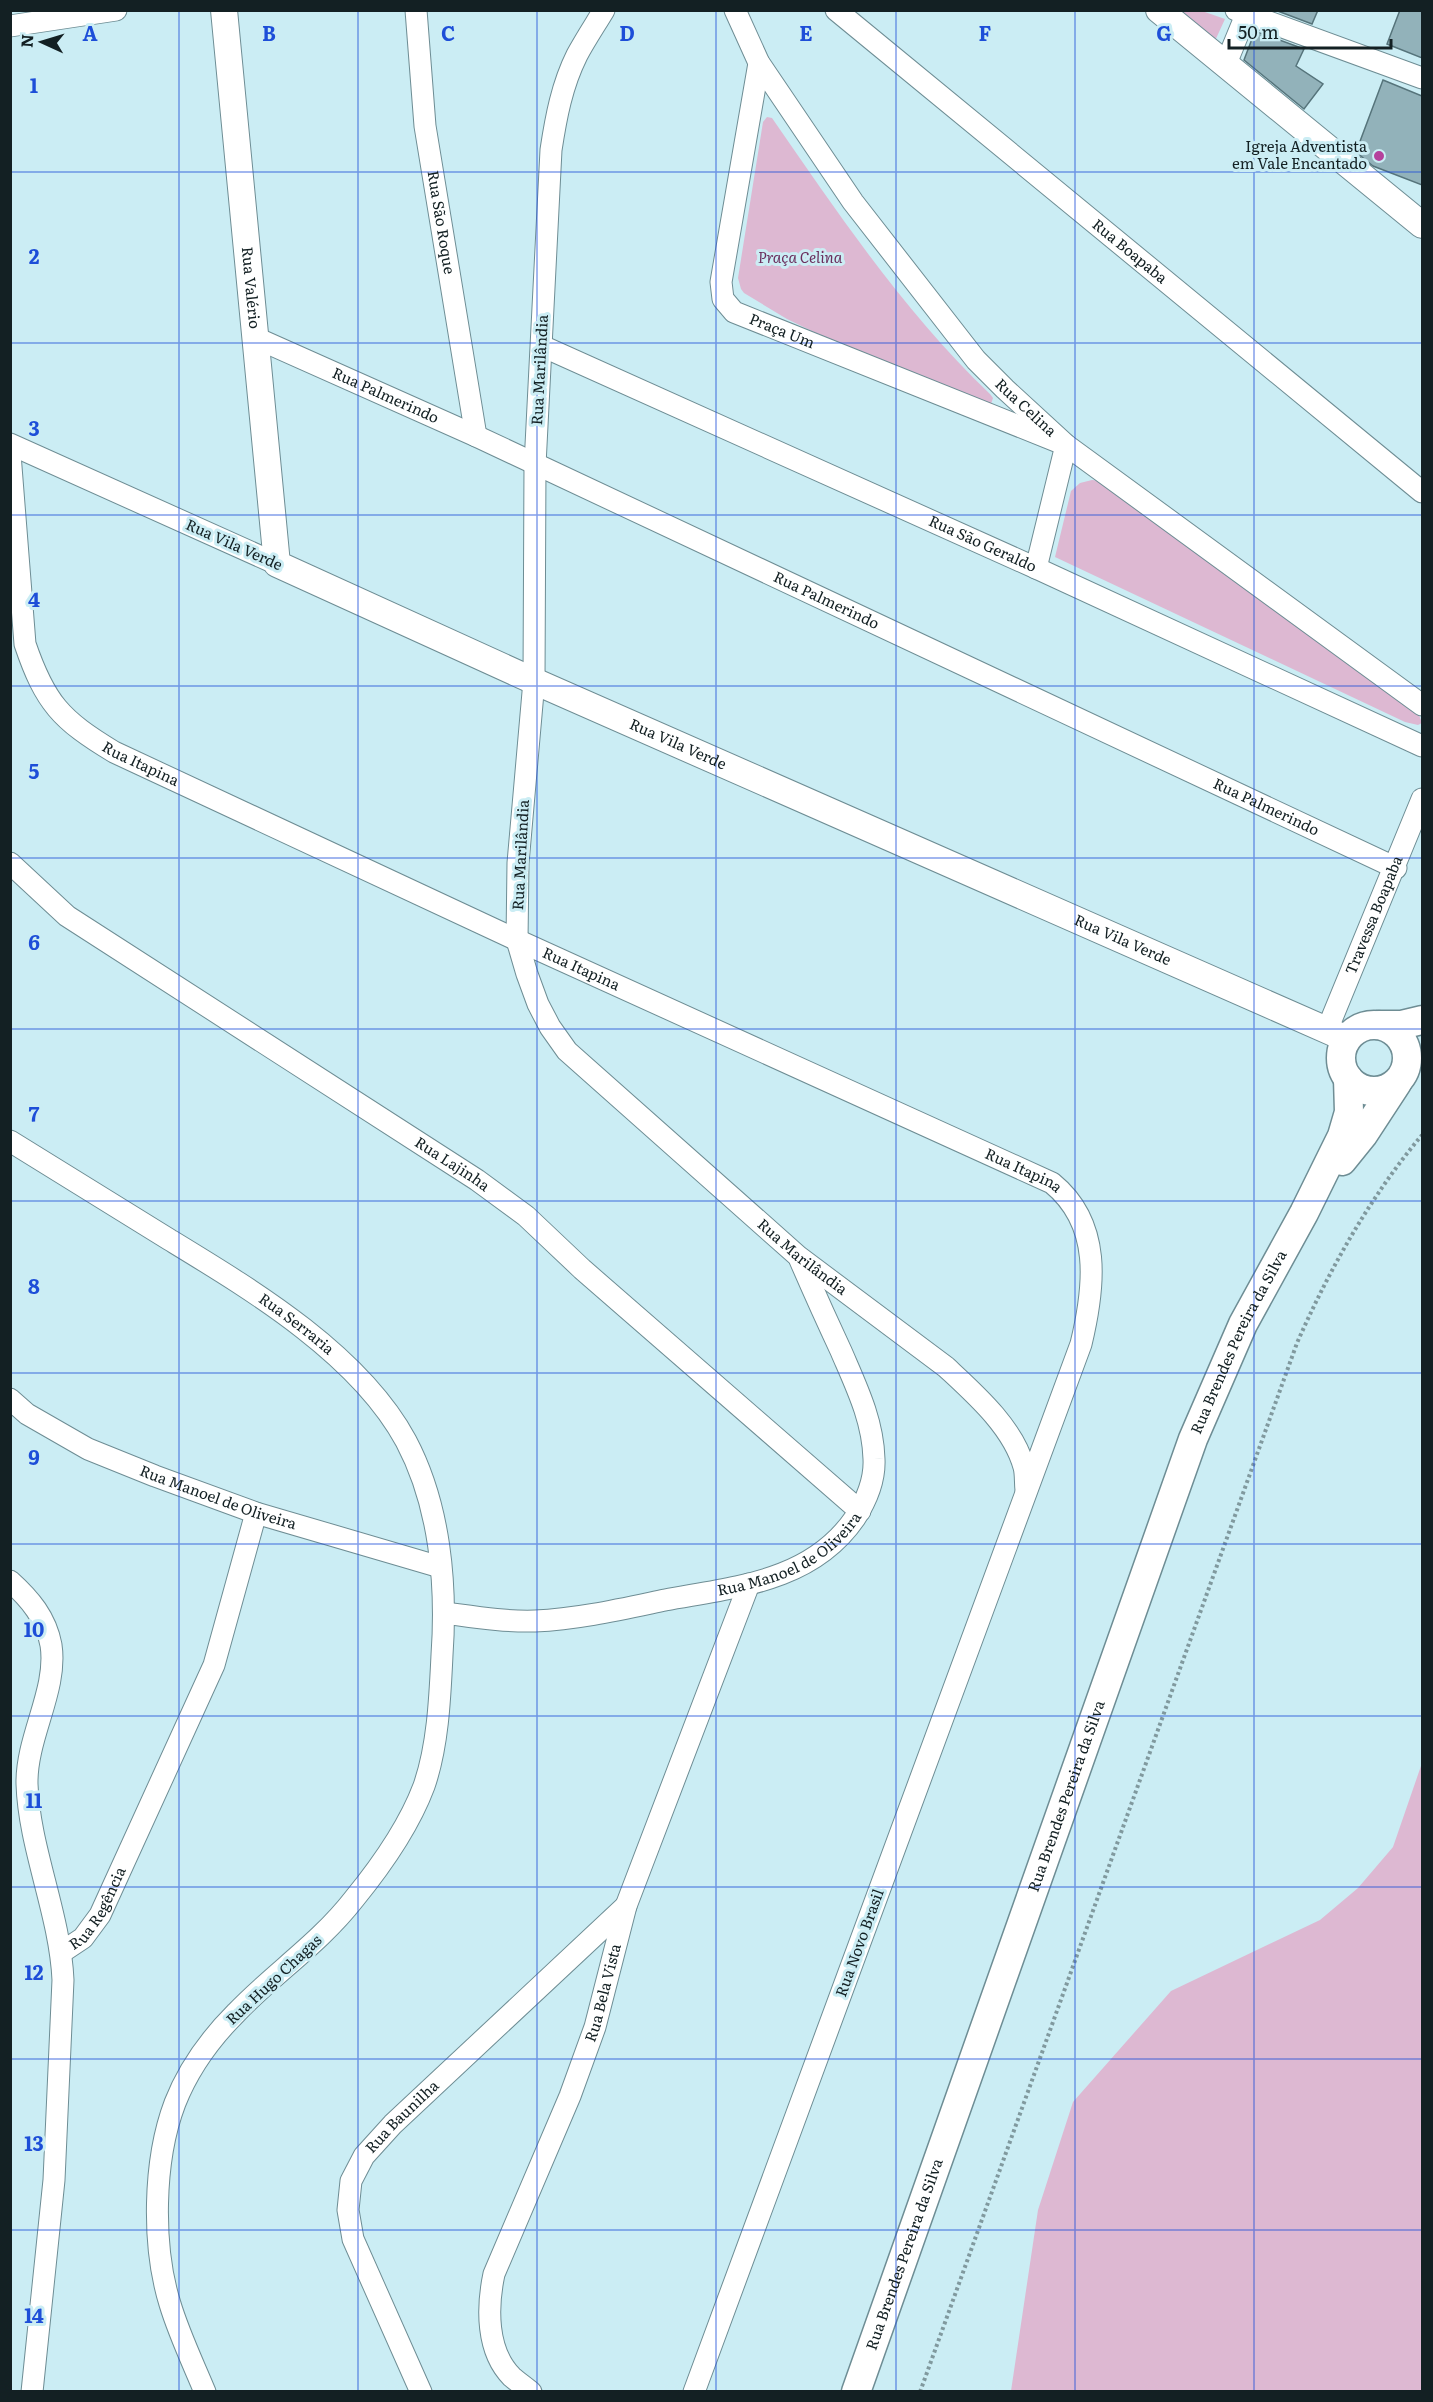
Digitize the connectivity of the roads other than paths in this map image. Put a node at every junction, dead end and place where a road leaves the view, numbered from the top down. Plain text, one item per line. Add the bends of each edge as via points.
1 (116, 10) edge
2 (224, 10) edge
3 (416, 10) edge
4 (604, 10) edge
5 (735, 10) edge
6 (836, 10) edge
7 (1159, 10) edge
8 (1243, 12) edge
9 (10, 26) edge
10 (759, 63) junction
11 (1225, 66) junction
12 (1422, 78) edge
13 (1422, 225) edge
14 (254, 338) junction
15 (542, 346) junction
16 (476, 435) junction
17 (10, 444) edge
18 (1066, 445) junction
19 (10, 454) edge
20 (535, 465) junction
21 (1422, 492) edge
22 (277, 564) junction
23 (1036, 568) junction
24 (534, 681) junction
25 (1422, 705) edge
26 (1422, 746) edge
27 (1421, 808) edge
28 (10, 864) edge
29 (1395, 868) junction
30 (517, 940) junction
31 (1422, 1020) edge
32 (1379, 1025) junction
33 (1337, 1035) junction
34 (1408, 1070) edge
35 (1348, 1078) junction
36 (10, 1141) edge
37 (1304, 1214) junction
38 (798, 1257) junction
39 (10, 1399) edge
40 (1026, 1494) junction
41 (860, 1511) junction
42 (256, 1513) junction
43 (440, 1567) junction
44 (10, 1581) edge
45 (749, 1584) junction
46 (445, 1613) junction
47 (626, 1906) junction
48 (62, 1952) junction
49 (32, 2391) edge
50 (205, 2391) edge
51 (421, 2391) edge
52 (531, 2391) edge
53 (694, 2391) edge
54 (856, 2391) edge

1 - 9 street
2 - 14 street, Rua Valério
3 - 16 street, Rua São Roque via 425,126
4 - 15 street, Rua Marilândia via 577,55 556,116
5 - 10 street, Rua Celina
6 - 21 street, Rua Boapaba
7 - 11 street
8 - 11 street
8 - 12 street
10 - 18 street, Rua Celina via 853,202 976,360
10 - 18 street, Praça Um via 721,282 723,299 734,312
11 - 13 street
14 - 16 street, Rua Palmerindo
14 - 22 street, Rua Valério
15 - 20 street, Rua Marilândia
15 - 23 street, Rua São Geraldo
16 - 20 street, Rua Palmerindo
17 - 22 street, Rua Vila Verde
18 - 23 street
18 - 25 street, Rua Celina
19 - 30 street, Rua Itapina via 25,644 47,698 64,717 114,752
20 - 24 street, Rua Marilândia
20 - 29 street, Rua Palmerindo
22 - 24 street, Rua Vila Verde
23 - 26 street, Rua São Geraldo
24 - 30 street, Rua Marilândia via 518,863
24 - 33 street, Rua Vila Verde
27 - 29 street, Travessa Boapaba
28 - 41 street, Rua Lajinha via 68,916 477,1180 526,1216
29 - 33 street, Travessa Boapaba
30 - 38 street, Rua Marilândia via 538,1004 567,1051
30 - 40 street, Rua Itapina via 1052,1183 1068,1196 1090,1250 1093,1278 1089,1309 1081,1344
31 - 32 main road
32 - 33 main road
32 - 34 main road via 1393,1031 1403,1042
33 - 35 main road
34 - 35 main road via 1385,1090 1358,1087
34 - 37 main road, Rua Brendes Pereira da Silva
35 - 37 main road, Rua Brendes Pereira da Silva via 1347,1124
36 - 43 street, Rua Serraria via 255,1292 345,1365 381,1403 406,1441 424,1485
37 - 54 main road, Rua Brendes Pereira da Silva via 1243,1324 1194,1439
38 - 40 street, Rua Marilândia via 965,1385 990,1411 1016,1449 1024,1467
38 - 41 street, Rua Manoel de Oliveira via 863,1402 872,1432 874,1461 870,1487
39 - 42 street, Rua Manoel de Oliveira via 27,1414 88,1449
40 - 53 street, Rua Novo Brasil
41 - 45 street, Rua Manoel de Oliveira via 826,1551 809,1562
42 - 43 street, Rua Manoel de Oliveira
42 - 48 street, Rua Regência via 214,1665 99,1915 83,1938
43 - 46 street, Rua Serraria
44 - 48 street via 28,1596 44,1622 51,1647 50,1674 29,1752 27,1784
45 - 46 street, Rua Manoel de Oliveira via 567,1619 521,1620
45 - 47 street, Rua Bela Vista
46 - 50 street, Rua Hugo Chagas via 432,1751 424,1786 409,1817 377,1869 331,1927 238,2010 216,2035 175,2103 162,2156 160,2254 170,2303
47 - 51 street, Rua Baunilha via 393,2124 364,2156 351,2181 348,2210 353,2239
47 - 52 street, Rua Bela Vista via 595,2027 494,2274 490,2325 497,2352 511,2376
48 - 49 street, Rua Regência via 62,2049 54,2180

